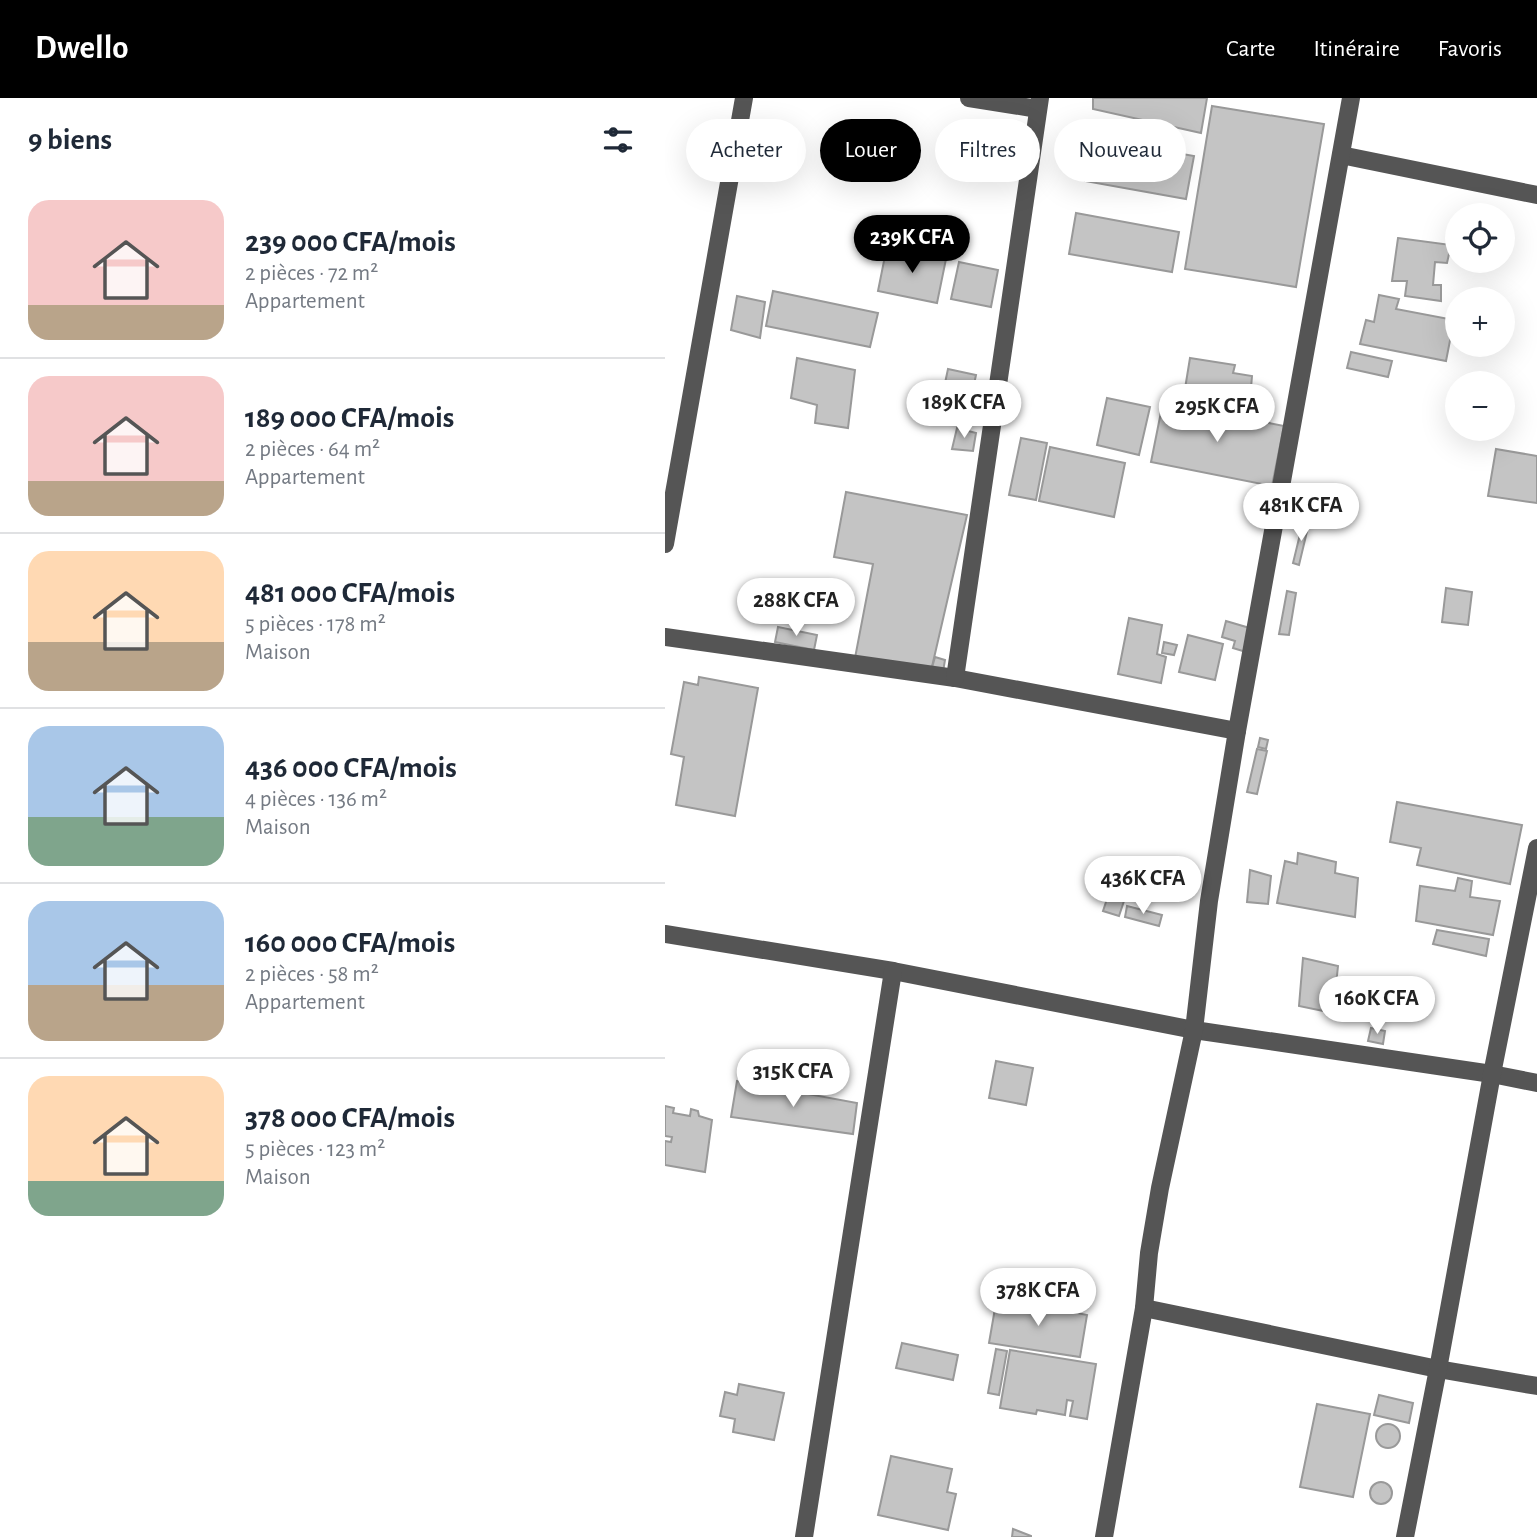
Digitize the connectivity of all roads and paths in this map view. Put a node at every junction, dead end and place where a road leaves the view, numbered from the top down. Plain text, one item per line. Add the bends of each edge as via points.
1 (744, 98) edge
2 (969, 98) edge
3 (1351, 98) edge
4 (1039, 103) edge
5 (1342, 155) junction
6 (1537, 195) edge
7 (665, 544) edge
8 (665, 637) edge
9 (955, 678) junction
10 (1237, 731) junction
11 (1537, 848) edge
12 (665, 934) edge
13 (893, 971) junction
14 (1194, 1030) junction
15 (1492, 1074) junction
16 (1537, 1083) edge
17 (1144, 1308) junction
18 (1439, 1369) junction
19 (1537, 1386) edge
20 (804, 1537) edge
21 (1104, 1537) edge
22 (1405, 1537) edge

1 - 7 street
2 - 4 street
3 - 5 street
4 - 9 street
5 - 6 street
5 - 10 street
8 - 9 street
9 - 10 street
10 - 14 street via 1209,901
11 - 15 street
12 - 13 street
13 - 14 street
13 - 20 street
14 - 15 street
14 - 17 street via 1160,1188
15 - 16 street
15 - 18 street
17 - 18 street
17 - 21 street
18 - 19 street
18 - 22 street

